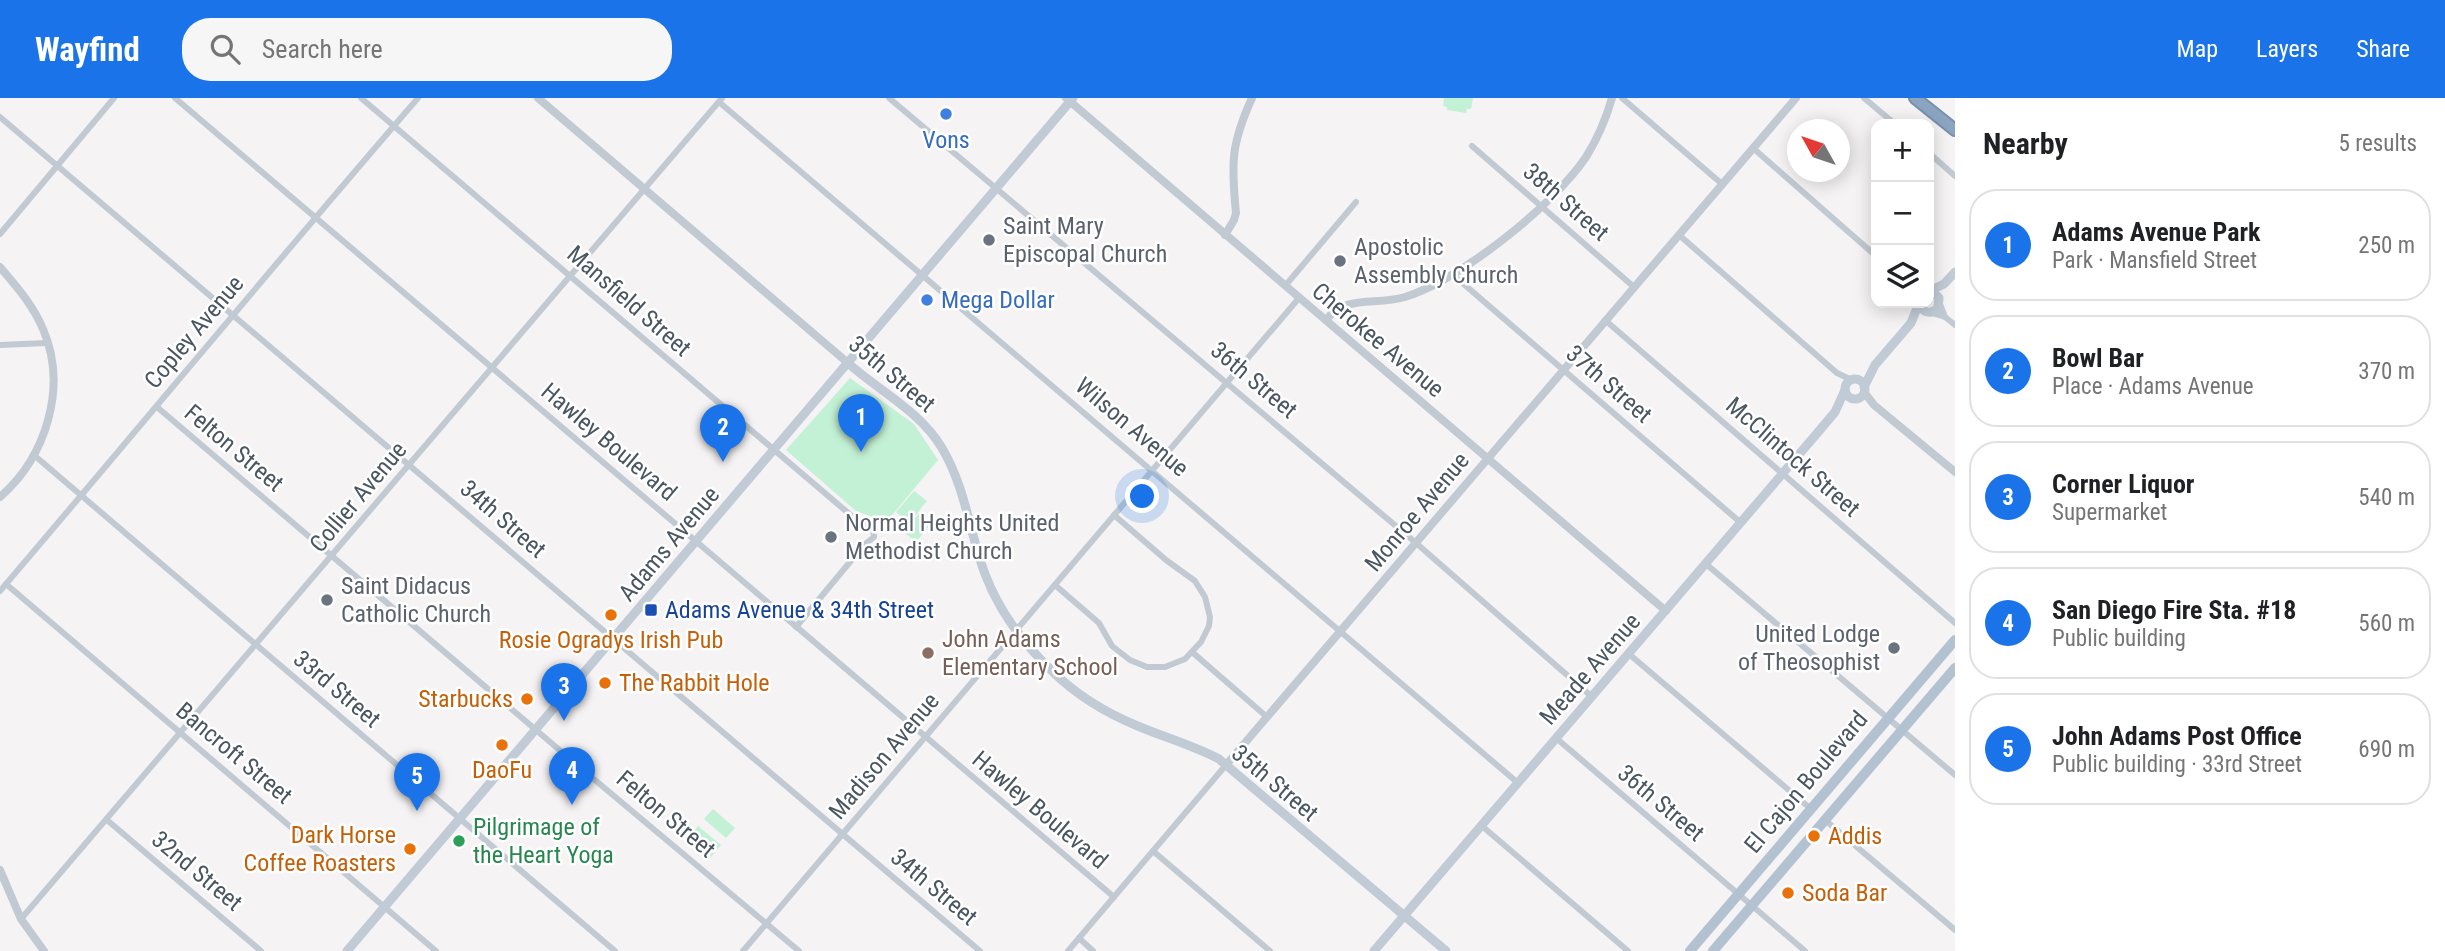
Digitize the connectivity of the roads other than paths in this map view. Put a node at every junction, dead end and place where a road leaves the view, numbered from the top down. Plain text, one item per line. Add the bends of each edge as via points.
1 (114, 98) edge
2 (174, 98) edge
3 (362, 98) edge
4 (418, 98) edge
5 (538, 98) edge
6 (889, 98) edge
7 (1252, 98) edge
8 (1612, 98) edge
9 (1622, 98) edge
10 (1796, 98) edge
11 (1864, 98) edge
12 (1915, 98) edge
13 (1070, 99) edge
14 (721, 100) edge
15 (0, 117) edge
16 (1889, 119) edge
17 (394, 126) junction
18 (1955, 130) edge
19 (1472, 146) dead end
20 (1753, 148) junction
21 (1934, 157) edge
22 (58, 164) junction
23 (1955, 176) edge
24 (1722, 184) junction
25 (645, 189) junction
26 (995, 189) junction
27 (1356, 202) dead end
28 (1541, 205) junction
29 (315, 218) junction
30 (0, 234) edge
31 (1224, 235) junction
32 (1679, 235) junction
33 (1871, 252) edge
34 (0, 267) edge
35 (1955, 272) edge
36 (1452, 274) junction
37 (922, 275) junction
38 (571, 276) junction
39 (1944, 284) junction
40 (1285, 286) junction
41 (1634, 287) junction
42 (1934, 289) edge
43 (1934, 294) edge
44 (1299, 298) junction
45 (1940, 301) junction
46 (1917, 308) edge
47 (1921, 308) edge
48 (1930, 312) junction
49 (234, 314) junction
50 (1945, 317) junction
51 (1326, 320) junction
52 (1605, 320) junction
53 (1911, 323) junction
54 (1955, 325) edge
55 (47, 343) junction
56 (0, 345) edge
57 (848, 363) junction
58 (1875, 365) junction
59 (492, 368) junction
60 (1563, 370) junction
61 (1227, 383) junction
62 (1849, 384) junction
63 (1860, 394) junction
64 (157, 407) junction
65 (1835, 412) junction
66 (774, 449) junction
67 (35, 456) junction
68 (1488, 459) junction
69 (410, 465) junction
70 (1153, 469) junction
71 (1955, 471) edge
72 (1782, 473) junction
73 (82, 496) junction
74 (0, 497) edge
75 (1114, 515) junction
76 (1740, 522) junction
77 (695, 542) junction
78 (1416, 543) junction
79 (333, 556) junction
80 (1706, 564) junction
81 (6, 584) junction
82 (1055, 585) junction
83 (0, 591) edge
84 (1666, 611) junction
85 (1955, 623) edge
86 (796, 627) junction
87 (1342, 630) junction
88 (1016, 631) junction
89 (614, 638) junction
90 (1955, 640) edge
91 (256, 646) junction
92 (1192, 652) junction
93 (1629, 654) junction
94 (1955, 668) edge
95 (1591, 696) junction
96 (1268, 717) junction
97 (1889, 718) junction
98 (537, 730) junction
99 (1902, 730) junction
100 (181, 733) junction
101 (925, 738) junction
102 (1556, 738) junction
103 (1226, 765) junction
104 (1955, 775) edge
105 (1518, 783) junction
106 (1811, 809) junction
107 (460, 819) junction
108 (107, 820) junction
109 (1825, 820) junction
110 (1482, 826) junction
111 (842, 834) junction
112 (1153, 851) junction
113 (0, 870) edge
114 (1738, 894) junction
115 (1114, 897) junction
116 (1751, 905) junction
117 (385, 907) junction
118 (1404, 916) junction
119 (21, 919) junction
120 (767, 923) junction
121 (1955, 930) edge
122 (1079, 938) junction
123 (44, 951) edge
124 (261, 951) edge
125 (347, 951) edge
126 (436, 951) edge
127 (615, 951) edge
128 (743, 951) edge
129 (799, 951) edge
130 (980, 951) edge
131 (1068, 951) edge
132 (1093, 951) edge
133 (1270, 951) edge
134 (1374, 951) edge
135 (1446, 951) edge
136 (1628, 951) edge
137 (1690, 951) edge
138 (1713, 951) edge
139 (1805, 951) edge

1 - 22 street
2 - 29 street, Hawley Boulevard
3 - 17 street, Mansfield Street
4 - 17 street, Copley Avenue
5 - 25 street, 35th Street
6 - 26 street, 36th Street
7 - 31 street via 1234,142 1231,165 1236,213
8 - 28 street via 1604,125 1586,156
9 - 24 street
10 - 20 street, Monroe Avenue
11 - 16 street
12 - 18 highway
13 - 26 main road, Adams Avenue
13 - 31 street, Cherokee Avenue
14 - 25 street, Collier Avenue
14 - 37 street, Wilson Avenue
15 - 22 street, 34th Street
17 - 29 street, Copley Avenue
17 - 38 street, Mansfield Street
19 - 28 street, 38th Street
20 - 24 street, Monroe Avenue
20 - 33 street
21 - 23 street
22 - 30 street
22 - 49 street, 34th Street
24 - 32 street, Monroe Avenue
25 - 38 street, Collier Avenue
25 - 57 street, 35th Street
26 - 37 main road, Adams Avenue
26 - 61 street, 36th Street
27 - 40 street
28 - 36 street via 1497,244
28 - 41 street, 38th Street
29 - 49 street, Copley Avenue
29 - 59 street, Hawley Boulevard
31 - 40 street, Cherokee Avenue
32 - 41 street, Monroe Avenue
32 - 62 street
34 - 55 street via 27,298
35 - 39 main road, Meade Avenue
36 - 51 street via 1405,296 1347,303
36 - 60 street, 37th Street
37 - 57 main road, Adams Avenue
37 - 70 street, Wilson Avenue
38 - 59 street, Collier Avenue
38 - 66 street, Mansfield Street
39 - 42 main road, Meade Avenue
39 - 45 main road, Meade Avenue
40 - 44 street, Cherokee Avenue
41 - 52 street, Monroe Avenue
43 - 45 main road, Meade Avenue
44 - 51 street, Cherokee Avenue
44 - 61 street, Madison Avenue
45 - 48 main road, Meade Avenue
45 - 50 street
46 - 53 main road, Meade Avenue
47 - 48 main road, Meade Avenue
48 - 50 street
48 - 53 main road, Meade Avenue
49 - 64 street, Copley Avenue
49 - 69 street, 34th Street
50 - 54 street
51 - 68 street, Cherokee Avenue
52 - 60 street, Monroe Avenue
52 - 72 street, McClintock Street
53 - 58 main road, Meade Avenue
55 - 56 street
55 - 67 street via 52,402
57 - 66 main road, Adams Avenue
57 - 88 main road, 35th Street via 927,427 941,447 960,485 985,573
58 - 62 main road, Meade Avenue
58 - 63 main road, Meade Avenue
59 - 69 street, Collier Avenue
59 - 77 street, Hawley Boulevard
60 - 68 street, Monroe Avenue
60 - 76 street, 37th Street
61 - 70 street, Madison Avenue
61 - 78 street, 36th Street
62 - 63 main road via 1861,382
62 - 63 main road via 1848,396
62 - 65 main road, Meade Avenue
63 - 65 main road, Meade Avenue
63 - 71 street
64 - 73 street, Copley Avenue
64 - 79 street, Felton Street
65 - 72 main road, Meade Avenue
66 - 77 main road, Adams Avenue
66 - 86 street, Mansfield Street via 860,523 873,528 874,537
67 - 73 street, 33rd Street
67 - 74 street
68 - 78 street, Monroe Avenue
68 - 84 street, Cherokee Avenue
69 - 79 street, Collier Avenue
69 - 89 street, 34th Street
70 - 75 street, Madison Avenue
70 - 87 street, Wilson Avenue
72 - 76 main road, Meade Avenue
72 - 85 street, McClintock Street
73 - 81 street, Copley Avenue
73 - 91 street, 33rd Street
75 - 82 street, Madison Avenue
75 - 92 street via 1195,581 1205,597 1209,626
76 - 80 main road, Meade Avenue
77 - 86 street, Hawley Boulevard
77 - 89 main road, Adams Avenue
78 - 87 street, Monroe Avenue
78 - 95 street, 36th Street
79 - 91 street, Collier Avenue
79 - 98 street, Felton Street
80 - 84 main road, Meade Avenue
80 - 97 street
81 - 83 street, Copley Avenue
81 - 100 street, Bancroft Street
82 - 88 street, Madison Avenue
82 - 92 street via 1099,623 1112,646 1130,660 1147,667 1165,667
84 - 93 main road, Meade Avenue
86 - 101 street, Hawley Boulevard
87 - 96 street, Monroe Avenue
87 - 105 street, Wilson Avenue
88 - 101 street, Madison Avenue
88 - 103 main road, 35th Street via 1051,671 1099,707
89 - 98 main road, Adams Avenue
89 - 111 street, 34th Street
90 - 97 main road, El Cajon Boulevard
91 - 100 street, Collier Avenue
91 - 107 street, 33rd Street
92 - 96 street
93 - 95 main road, Meade Avenue
93 - 106 street
94 - 99 main road, El Cajon Boulevard
95 - 102 main road, Meade Avenue
96 - 103 street, Monroe Avenue
97 - 99 street
97 - 106 main road, El Cajon Boulevard
98 - 107 main road, Adams Avenue
98 - 120 street, Felton Street
99 - 104 street
99 - 109 main road, El Cajon Boulevard
100 - 108 street, Collier Avenue
100 - 117 street, Bancroft Street
101 - 111 street, Madison Avenue
101 - 115 street, Hawley Boulevard
102 - 105 main road, Meade Avenue
102 - 114 street, 36th Street
103 - 112 street, Monroe Avenue
103 - 118 main road, 35th Street
105 - 110 main road, Meade Avenue
106 - 114 main road, El Cajon Boulevard
107 - 117 main road, Adams Avenue
107 - 127 street, 33rd Street
108 - 119 street, Collier Avenue
108 - 124 street, 32nd Street
109 - 116 main road, El Cajon Boulevard
109 - 121 street
110 - 118 main road, Meade Avenue
110 - 136 street
111 - 120 street, Madison Avenue
111 - 130 street, 34th Street
112 - 115 street, Monroe Avenue
112 - 133 street
113 - 119 street
114 - 116 street, 36th Street
114 - 137 main road, El Cajon Boulevard
115 - 122 street, Monroe Avenue
116 - 138 main road, El Cajon Boulevard
116 - 139 street, 36th Street
117 - 125 main road, Adams Avenue
117 - 126 street, Bancroft Street
118 - 134 main road, Meade Avenue
118 - 135 main road, 35th Street
119 - 123 street
120 - 128 street, Madison Avenue
120 - 129 street, Felton Street
122 - 131 street, Monroe Avenue
122 - 132 street

